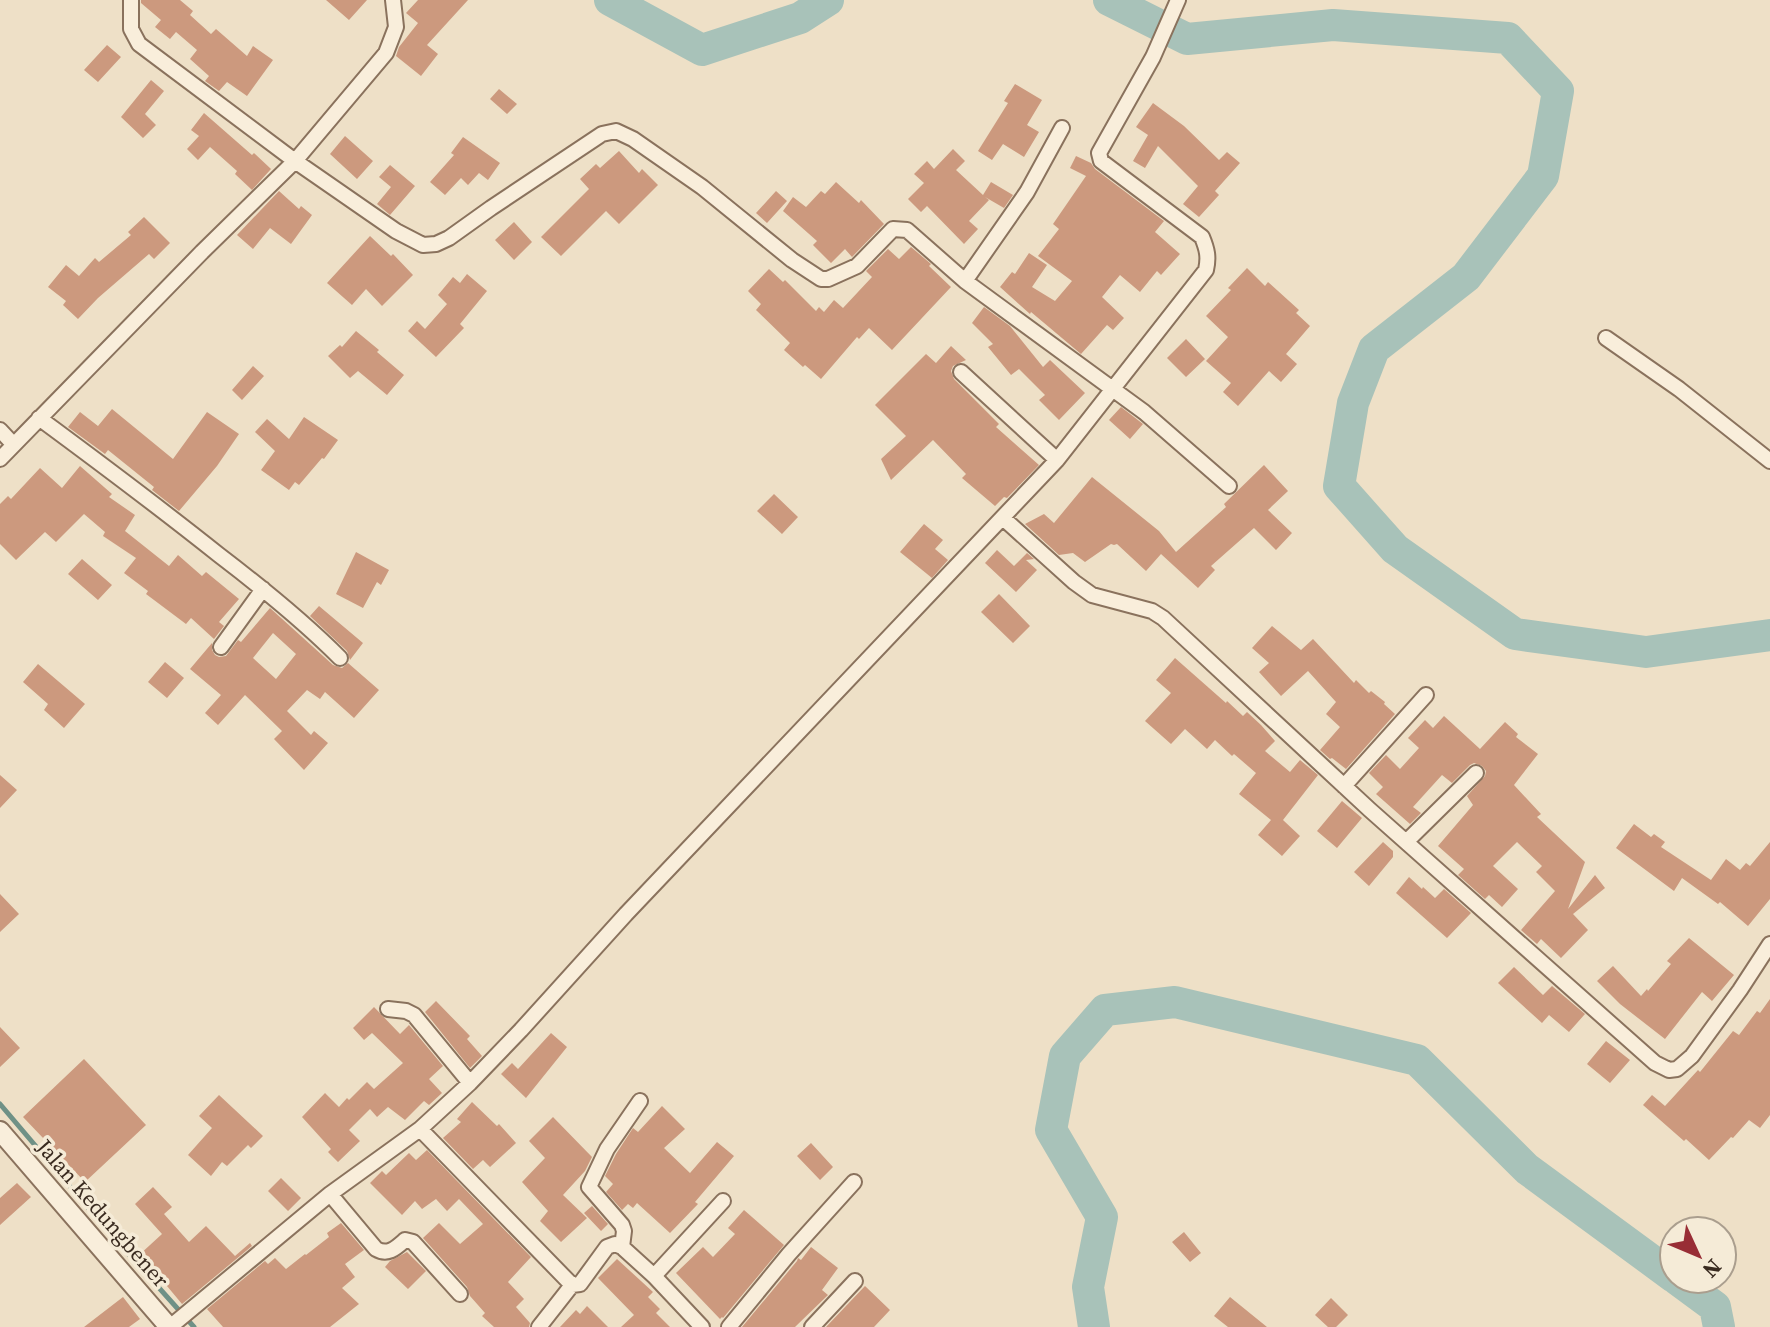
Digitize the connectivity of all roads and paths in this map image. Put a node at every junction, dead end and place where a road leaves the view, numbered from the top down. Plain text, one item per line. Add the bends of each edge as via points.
1 (131, 0) edge
2 (393, 0) edge
3 (1177, 2) edge
4 (1062, 128) dead end
5 (295, 161) junction
6 (965, 281) junction
7 (1606, 338) dead end
8 (961, 372) dead end
9 (1112, 389) junction
10 (39, 418) junction
11 (0, 430) edge
12 (13, 444) junction
13 (0, 459) edge
14 (1057, 460) junction
15 (1770, 461) edge
16 (1229, 486) dead end
17 (1003, 518) junction
18 (263, 589) junction
19 (221, 647) dead end
20 (340, 658) dead end
21 (1426, 695) dead end
22 (1476, 773) dead end
23 (1344, 786) junction
24 (1406, 842) junction
25 (1770, 944) edge
26 (388, 1009) dead end
27 (470, 1083) junction
28 (640, 1101) dead end
29 (420, 1129) junction
30 (0, 1131) edge
31 (854, 1182) dead end
32 (330, 1194) junction
33 (723, 1201) dead end
34 (622, 1247) junction
35 (654, 1276) junction
36 (855, 1281) dead end
37 (572, 1285) junction
38 (460, 1294) dead end
39 (172, 1326) edge
40 (539, 1327) edge
41 (702, 1327) edge
42 (729, 1327) edge
43 (812, 1327) edge

1 - 5 street via 131,29 139,44
2 - 5 street via 396,27 386,53
3 - 9 street via 1099,157 1202,237 1209,259 1206,270
4 - 6 street via 1027,192
5 - 6 street via 396,231 423,245 436,244 602,134 616,131 702,187 821,279 857,266 893,229 901,229
5 - 10 street
6 - 9 street
7 - 15 street
8 - 14 street
9 - 14 street
9 - 16 street
10 - 12 street
10 - 18 street
11 - 12 street
12 - 13 street
14 - 17 street
17 - 23 street via 1092,595 1163,618
17 - 27 street
18 - 19 street
18 - 20 street
21 - 23 street
22 - 24 street
23 - 24 street
24 - 25 street via 1669,1070 1692,1056
26 - 27 street via 414,1015
27 - 29 street
28 - 34 street via 589,1187 622,1225
29 - 32 street
29 - 37 street
30 - 39 street, Jalan Kedungbener
31 - 42 street
32 - 38 street via 376,1249 388,1253 405,1240 413,1242
32 - 39 street
33 - 35 street
34 - 35 street
34 - 37 street via 607,1247 580,1284
35 - 41 street
36 - 43 street
37 - 40 street

